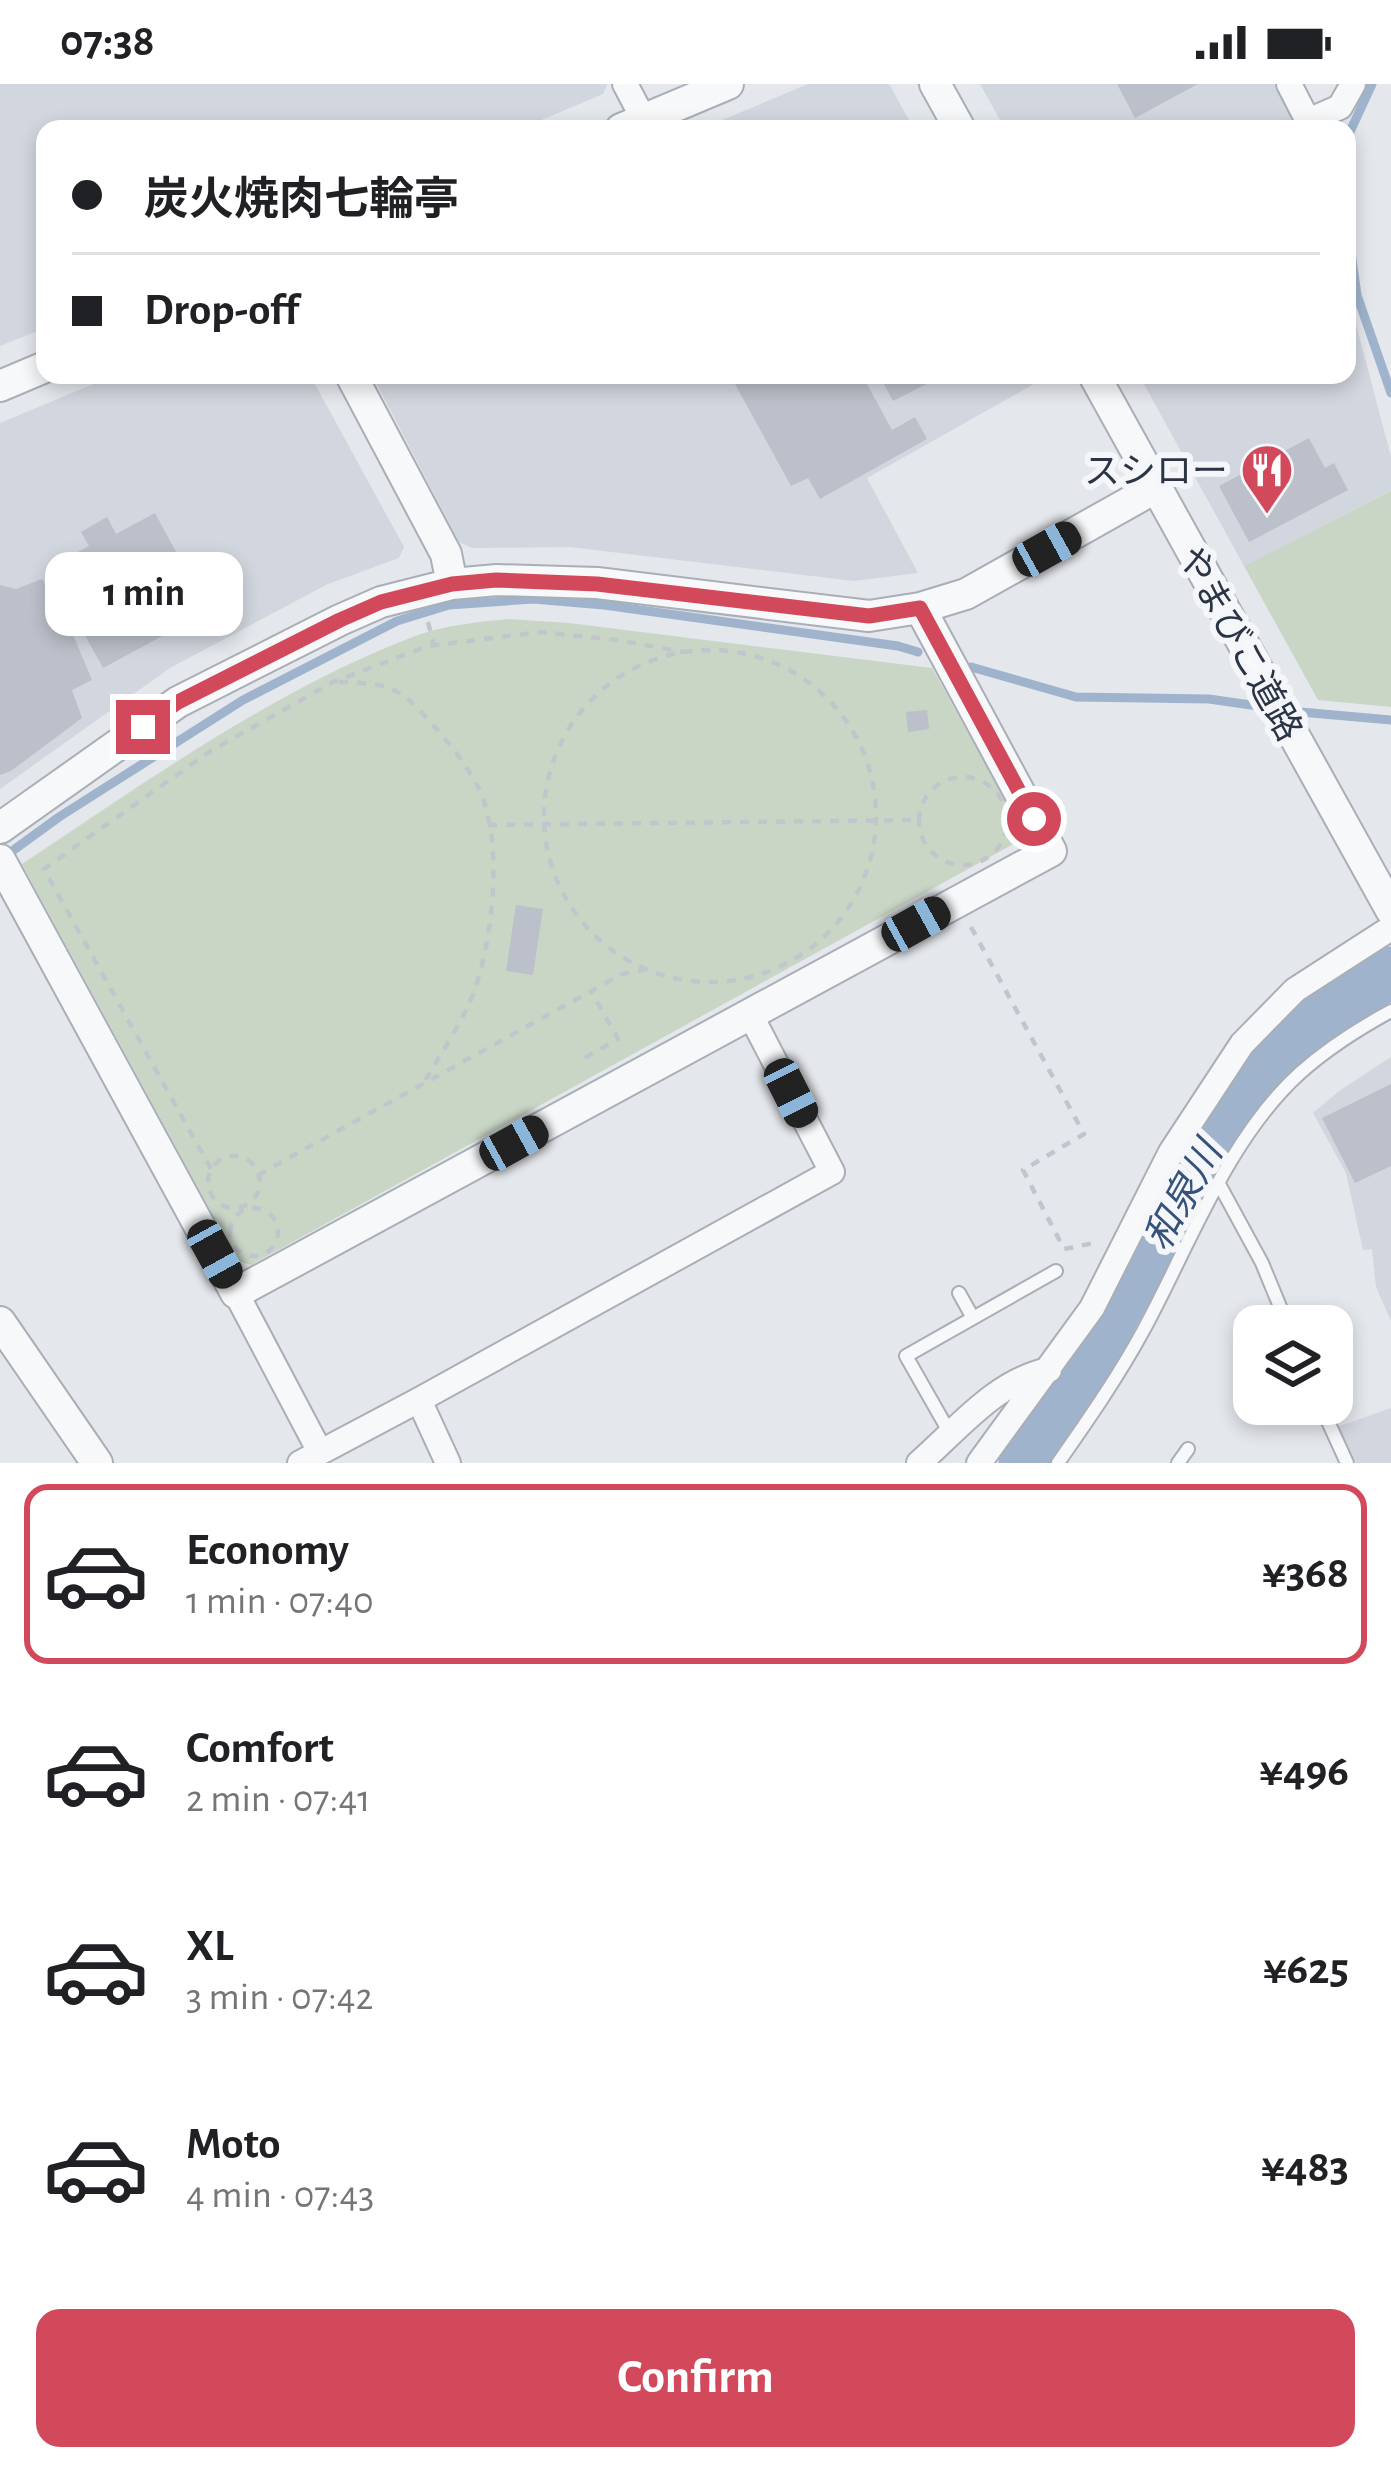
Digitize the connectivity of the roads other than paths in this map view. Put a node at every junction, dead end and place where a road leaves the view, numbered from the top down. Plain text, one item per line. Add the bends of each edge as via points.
1 (626, 84) edge
2 (728, 84) edge
3 (935, 84) edge
4 (1289, 84) edge
5 (1353, 84) edge
6 (632, 120) edge
7 (642, 120) edge
8 (955, 120) edge
9 (1307, 120) edge
10 (1310, 120) edge
11 (36, 372) edge
12 (356, 384) edge
13 (1099, 384) edge
14 (0, 386) edge
15 (1155, 488) junction
16 (452, 584) junction
17 (920, 608) junction
18 (0, 828) edge
19 (0, 860) edge
20 (1391, 910) edge
21 (1391, 928) edge
22 (1391, 1011) edge
23 (750, 1014) junction
24 (1219, 1184) junction
25 (1056, 1271) dead end
26 (958, 1292) dead end
27 (236, 1293) junction
28 (1279, 1305) edge
29 (973, 1318) junction
30 (0, 1322) edge
31 (1049, 1370) junction
32 (419, 1400) junction
33 (1330, 1425) edge
34 (951, 1435) junction
35 (1188, 1449) dead end
36 (310, 1458) edge
37 (97, 1463) edge
38 (448, 1463) edge
39 (920, 1463) edge
40 (979, 1463) edge
41 (1058, 1463) edge
42 (1178, 1463) edge
43 (1347, 1463) edge

1 - 6 street
2 - 7 street
3 - 8 street
4 - 9 street
5 - 10 street via 1340,106
11 - 14 street
12 - 16 street via 446,554
13 - 15 street, やまびこ道路
15 - 17 street via 966,594
15 - 20 street, やまびこ道路
16 - 17 street via 597,584 869,616
16 - 18 street via 381,602 178,702
17 - 23 street via 1051,850
19 - 27 street
21 - 31 street via 1295,990 1242,1045 1171,1152 1092,1308
22 - 24 lane via 1297,1076 1257,1121
23 - 27 street
23 - 32 street via 832,1172
24 - 28 lane
24 - 41 lane via 1142,1334
25 - 29 lane
26 - 29 lane
27 - 36 street
29 - 34 lane via 906,1356
30 - 37 street
31 - 34 street via 990,1398
31 - 40 street
32 - 36 street
32 - 38 street
33 - 43 lane
34 - 39 street
35 - 42 lane

